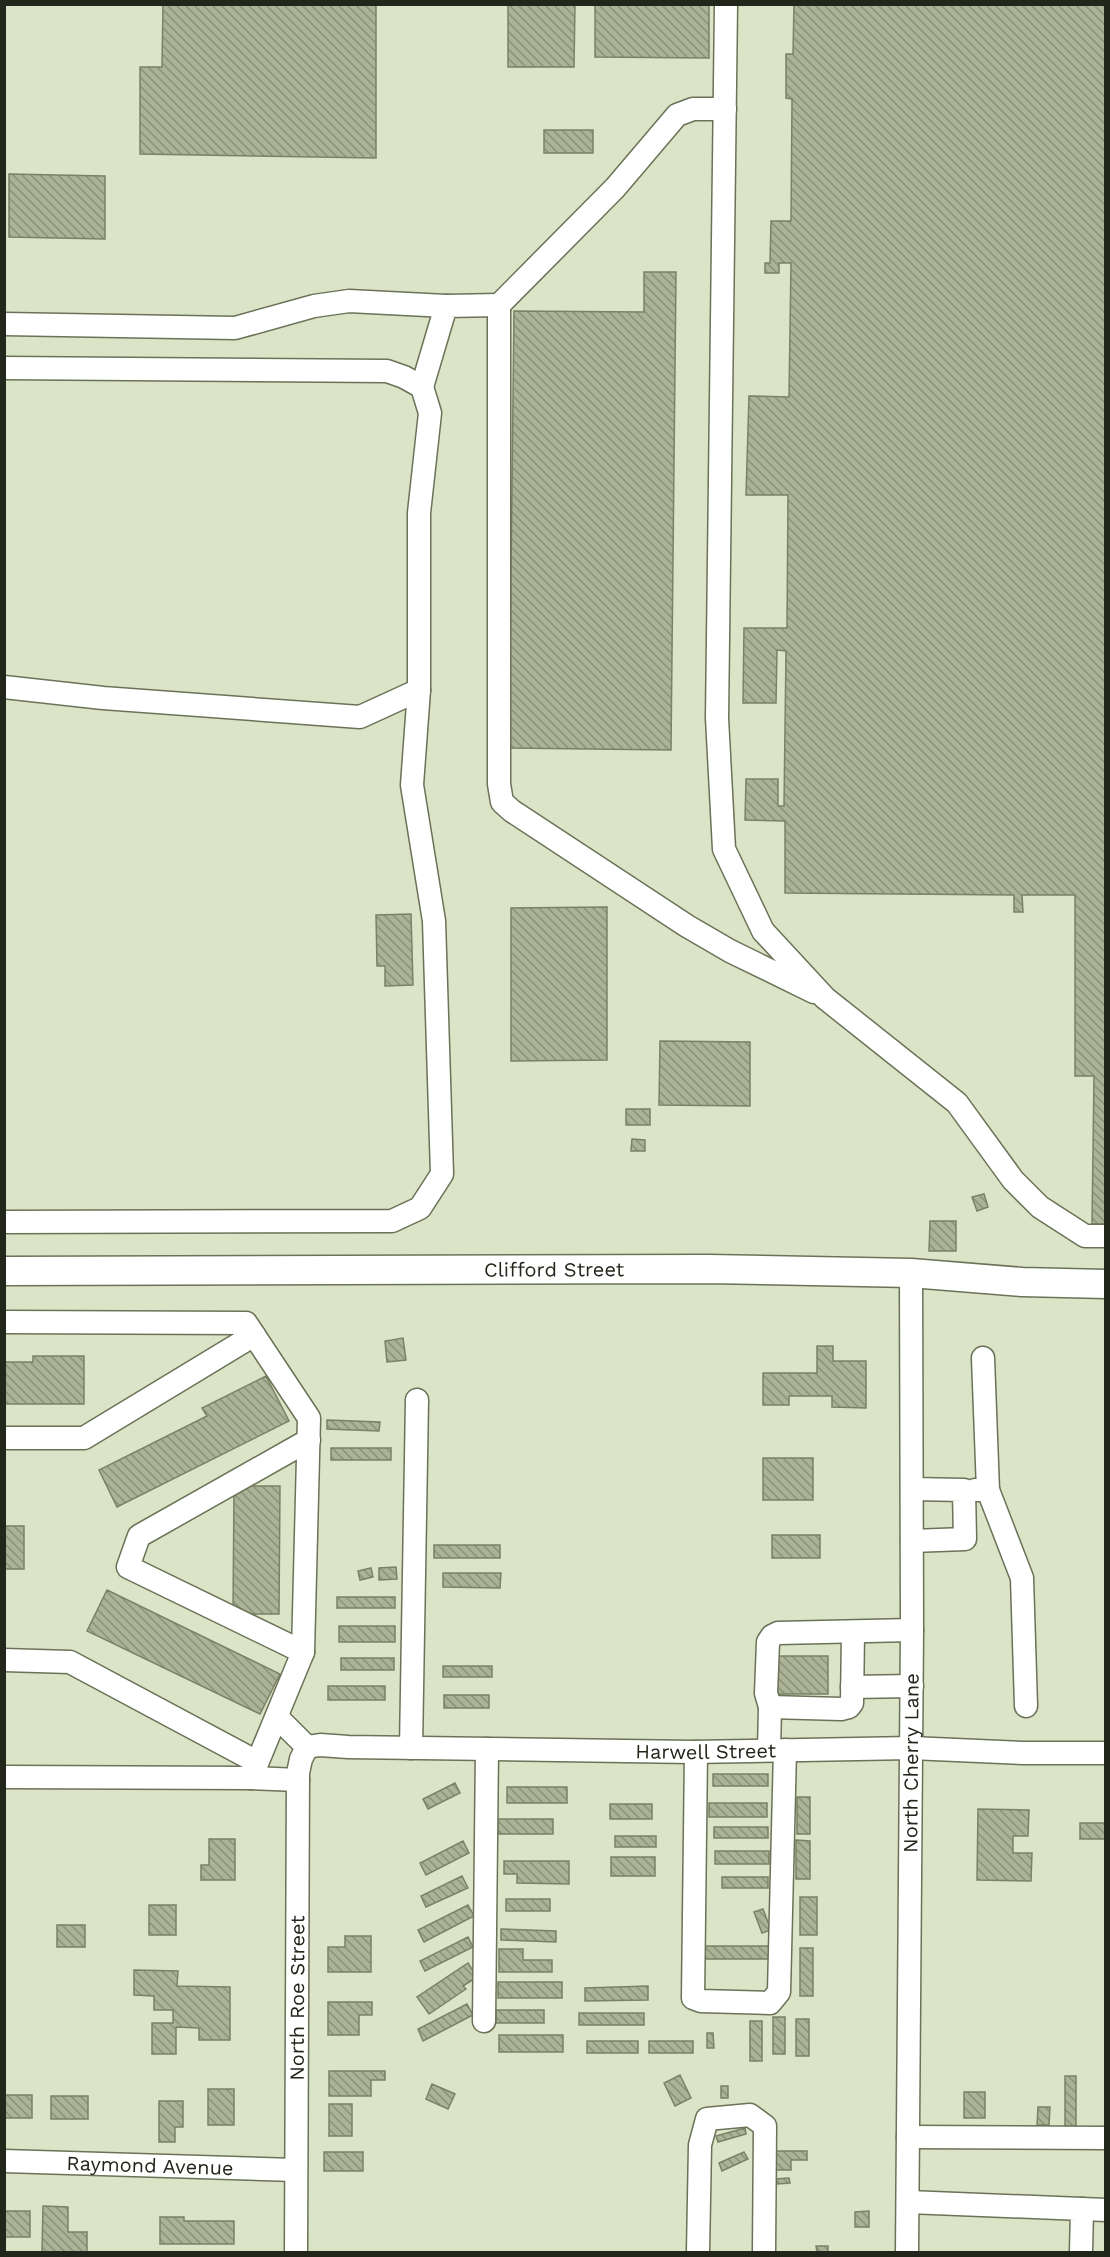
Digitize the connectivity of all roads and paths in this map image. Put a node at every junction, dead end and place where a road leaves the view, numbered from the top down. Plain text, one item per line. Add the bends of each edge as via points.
1 (726, 4) edge
2 (725, 109) junction
3 (499, 305) junction
4 (446, 306) junction
5 (4, 324) edge
6 (4, 368) edge
7 (422, 387) junction
8 (4, 687) edge
9 (419, 690) junction
10 (825, 998) junction
11 (4, 1222) edge
12 (1106, 1236) edge
13 (4, 1271) edge
14 (911, 1273) junction
15 (1106, 1284) edge
16 (4, 1322) edge
17 (254, 1335) junction
18 (983, 1358) dead end
19 (417, 1400) dead end
20 (4, 1438) edge
21 (309, 1440) junction
22 (912, 1489) junction
23 (964, 1490) junction
24 (988, 1490) junction
25 (912, 1541) junction
26 (912, 1630) junction
27 (853, 1632) junction
28 (303, 1652) junction
29 (4, 1660) edge
30 (912, 1686) junction
31 (852, 1687) junction
32 (1026, 1706) dead end
33 (770, 1707) junction
34 (277, 1717) junction
35 (307, 1747) junction
36 (411, 1748) junction
37 (911, 1748) junction
38 (487, 1749) junction
39 (777, 1750) junction
40 (696, 1752) junction
41 (1106, 1753) edge
42 (254, 1770) junction
43 (4, 1777) edge
44 (298, 1780) junction
45 (484, 2021) dead end
46 (908, 2137) junction
47 (1106, 2139) edge
48 (4, 2161) edge
49 (295, 2170) junction
50 (908, 2202) junction
51 (1082, 2209) junction
52 (1106, 2210) edge
53 (296, 2253) edge
54 (698, 2253) edge
55 (764, 2253) edge
56 (907, 2253) edge
57 (1082, 2253) edge

1 - 2 street
2 - 3 street via 693,109 677,115 615,188
2 - 10 street via 717,718 724,849 763,931
3 - 4 street
3 - 10 street via 502,802 687,926
4 - 5 street via 349,301 314,306 235,328
4 - 7 street
6 - 7 street via 387,371
7 - 9 street via 430,413 419,513
8 - 9 street via 360,717
9 - 11 street via 412,784 434,921 442,1174 420,1208 392,1221
10 - 12 street via 957,1103 1013,1180 1040,1207 1085,1236
13 - 14 main road, Clifford Street via 708,1269
14 - 15 main road, Clifford Street
14 - 22 street, North Cherry Lane
16 - 17 street via 246,1323
17 - 20 street via 84,1438
17 - 21 street via 309,1418
18 - 24 street
19 - 36 street
21 - 28 street
21 - 28 street via 139,1536 128,1568
22 - 23 street
22 - 25 street, North Cherry Lane
23 - 24 street
23 - 25 street via 965,1539
24 - 32 street via 1022,1578
25 - 26 street, North Cherry Lane
26 - 27 street
26 - 30 street, North Cherry Lane
27 - 31 street
27 - 33 street via 772,1636 768,1642 766,1694
28 - 34 street
29 - 42 street via 70,1662
30 - 31 street
30 - 37 street, North Cherry Lane
31 - 33 street via 849,1707
33 - 39 street
34 - 35 street
34 - 42 street
35 - 36 street, Harwell Street
35 - 44 street, North Roe Street
36 - 38 street, Harwell Street
37 - 39 street, Harwell Street
37 - 41 street, Harwell Street
37 - 46 street, North Cherry Lane
38 - 40 street, Harwell Street
38 - 45 street
39 - 40 street, Harwell Street
39 - 40 street via 779,1992 770,2003 693,1998
42 - 43 street
42 - 44 street
44 - 49 street, North Roe Street
46 - 47 street
46 - 50 street, North Cherry Lane
48 - 49 street, Raymond Avenue
49 - 53 street, North Roe Street
50 - 51 street
50 - 56 street, North Cherry Lane
51 - 52 street
51 - 57 street
54 - 55 street via 700,2145 707,2119 750,2115 765,2126

